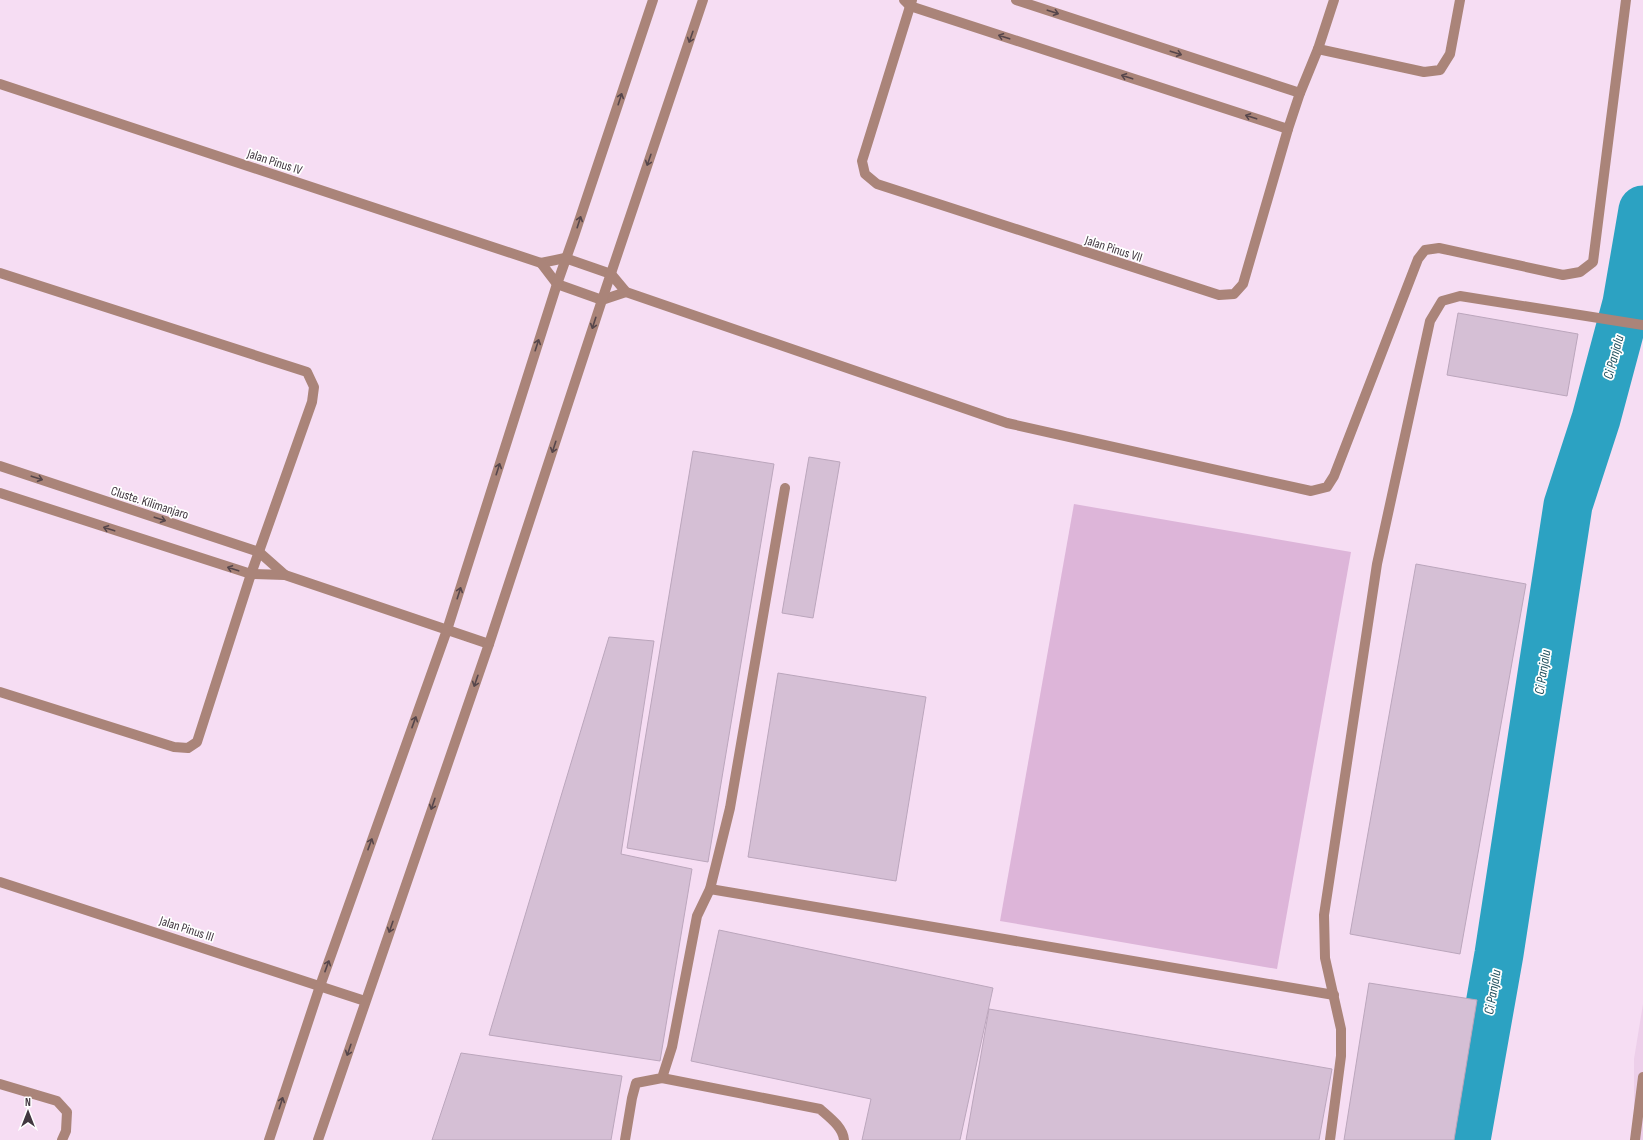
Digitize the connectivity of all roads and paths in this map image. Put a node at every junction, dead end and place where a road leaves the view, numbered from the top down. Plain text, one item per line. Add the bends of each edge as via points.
1 (653, 0) edge
2 (703, 0) edge
3 (1016, 0) edge
4 (1334, 0) edge
5 (1460, 0) edge
6 (1626, 0) edge
7 (909, 2) edge
8 (1318, 49) junction
9 (0, 84) edge
10 (1300, 94) junction
11 (1288, 129) junction
12 (565, 258) junction
13 (541, 263) junction
14 (0, 273) edge
15 (611, 274) junction
16 (556, 284) junction
17 (626, 292) junction
18 (602, 300) junction
19 (1640, 324) edge
20 (0, 466) edge
21 (785, 488) dead end
22 (0, 493) edge
23 (259, 552) junction
24 (251, 574) junction
25 (285, 575) junction
26 (447, 630) junction
27 (489, 644) junction
28 (0, 692) edge
29 (0, 882) edge
30 (710, 889) junction
31 (320, 986) junction
32 (1334, 995) junction
33 (365, 1002) junction
34 (1643, 1077) edge
35 (662, 1078) junction
36 (0, 1084) edge
37 (1640, 1119) edge
38 (62, 1140) edge
39 (269, 1140) edge
40 (318, 1140) edge
41 (625, 1140) edge
42 (844, 1140) edge
43 (1330, 1140) edge
44 (1635, 1140) edge

12 -> 1 street
2 -> 15 street
3 -> 10 street
4 - 8 street, Jalan Pinus VII
5 - 8 street via 1450,54 1440,70 1424,72
6 - 17 street via 1593,262 1580,272 1563,275 1439,248 1425,250 1418,259 1334,476 1327,487 1311,491 1007,423
11 -> 7 street
7 - 11 street, Jalan Pinus VII via 862,161 865,174 877,184 1219,296 1234,294 1244,284
8 - 10 street, Jalan Pinus VII
9 - 13 street, Jalan Pinus IV
10 - 11 street, Jalan Pinus VII
12 - 13 street
12 - 15 street
12 - 16 street
13 - 16 street
14 - 23 street via 307,372 314,387 312,402
15 - 17 street
15 - 18 street
16 - 18 street
26 -> 16 street
17 - 18 street
18 -> 27 street
19 - 32 street via 1460,296 1442,301 1430,321 1377,564 1324,915 1325,958
20 -> 23 street, Cluste. Kilimanjaro
21 - 30 street via 730,808
24 -> 22 street, Cluste. Kilimanjaro
23 - 24 street
23 - 25 street, Cluste. Kilimanjaro
24 - 25 street, Cluste. Kilimanjaro
24 - 28 street via 197,742 188,748 174,747
25 - 26 street, Cluste. Kilimanjaro
26 - 27 street, Cluste. Kilimanjaro
31 -> 26 street
27 -> 33 street
29 - 31 street, Jalan Pinus III
30 - 32 street
30 - 35 street via 697,916 672,1047
31 - 33 street, Jalan Pinus III
39 -> 31 street
32 - 43 street via 1341,1029 1341,1056
33 -> 40 street
34 - 37 street
35 - 41 street via 636,1083
35 - 42 street via 820,1109 836,1124
36 - 38 street via 57,1101 67,1112 66,1131
37 - 44 street

